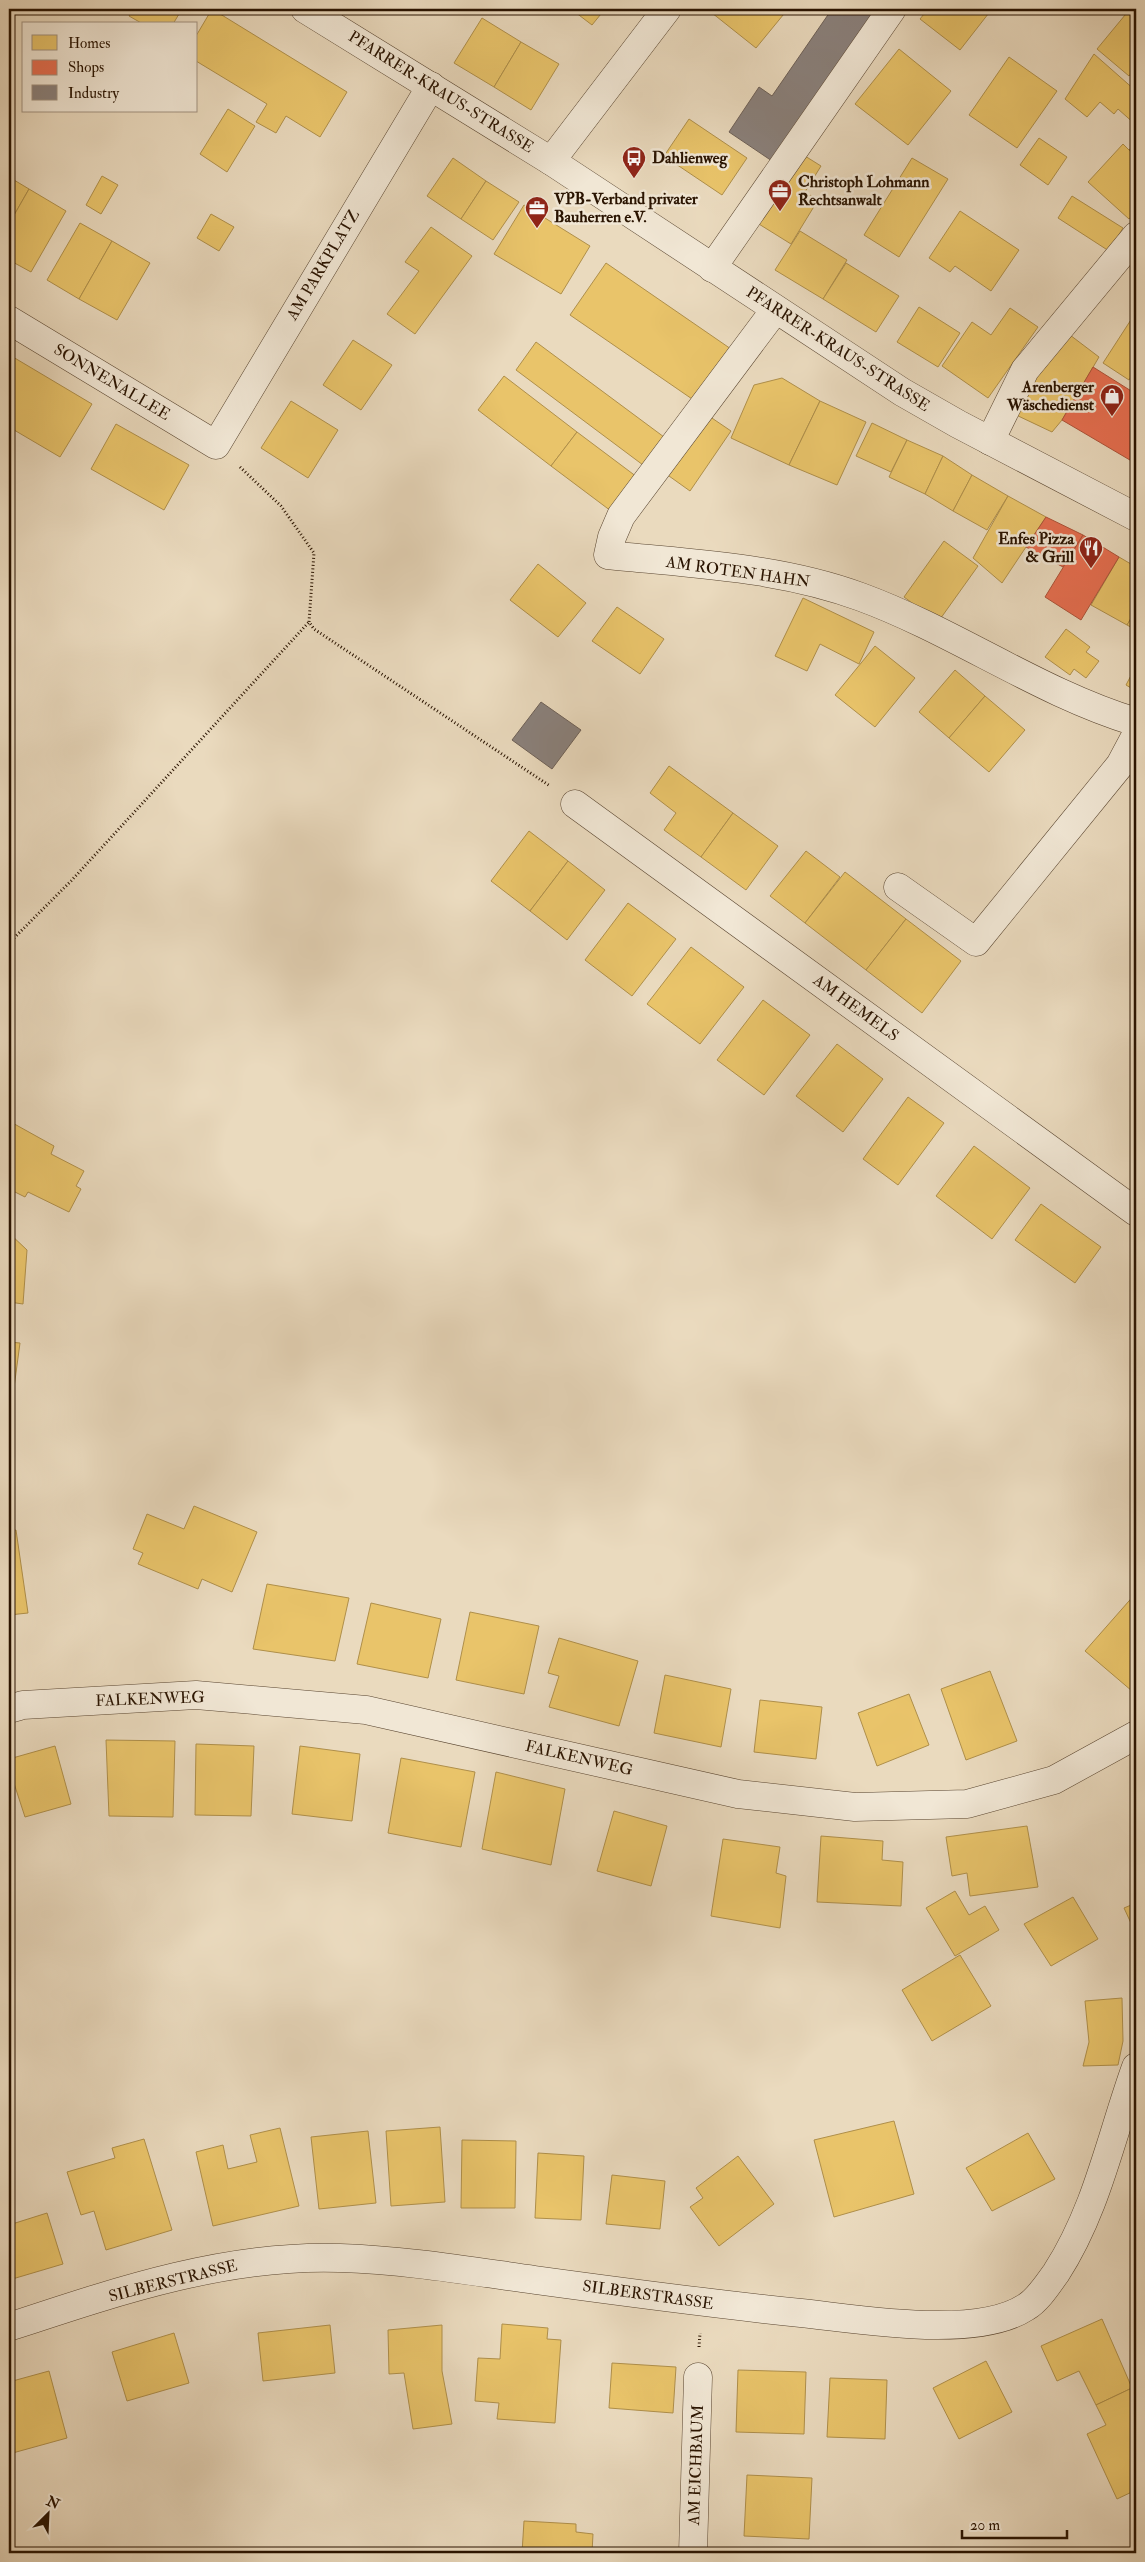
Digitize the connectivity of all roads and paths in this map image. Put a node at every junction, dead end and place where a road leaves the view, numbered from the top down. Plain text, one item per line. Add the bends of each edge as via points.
1 (305, 9) edge
2 (667, 9) edge
3 (892, 9) edge
4 (431, 86) junction
5 (551, 160) junction
6 (1136, 236) edge
7 (712, 268) junction
8 (775, 310) junction
9 (9, 320) edge
10 (990, 441) junction
11 (216, 445) junction
12 (1136, 516) edge
13 (309, 622) junction
14 (1136, 722) edge
15 (1136, 735) edge
16 (575, 804) joint
17 (898, 887) dead end
18 (9, 943) edge
19 (1136, 1212) edge
20 (9, 1709) edge
21 (1136, 1735) edge
22 (1136, 2067) edge
23 (701, 2303) junction
24 (9, 2328) edge
25 (698, 2377) joint
26 (693, 2553) edge

1 - 4 street, PFARRER-KRAUS-STRASSE
2 - 5 street, PFARRER-KRAUS-STRASSE
3 - 7 street
4 - 5 street, PFARRER-KRAUS-STRASSE
4 - 11 street, AM PARKPLATZ
5 - 7 street, PFARRER-KRAUS-STRASSE
6 - 10 street via 1025,370
7 - 8 street, PFARRER-KRAUS-STRASSE
8 - 10 street, PFARRER-KRAUS-STRASSE via 902,392
8 - 14 street, AM ROTEN HAHN via 621,516 608,555 775,573 862,597 1079,701
9 - 11 street, SONNENALLEE
10 - 12 street, PFARRER-KRAUS-STRASSE
11 - 13 path via 281,506 314,553
13 - 16 path via 322,634
13 - 18 path via 71,881
15 - 17 street via 1120,765 976,942
16 - 19 street, AM HEMELS
20 - 21 street, FALKENWEG via 23,1705 196,1695 366,1710 738,1794 855,1807 967,1804 1054,1780
22 - 23 street, SILBERSTRASSE via 1083,2226 1048,2285 1026,2307 992,2321 912,2325
23 - 24 street, SILBERSTRASSE via 452,2268 338,2258 222,2266
23 - 25 path
25 - 26 street, AM EICHBAUM

